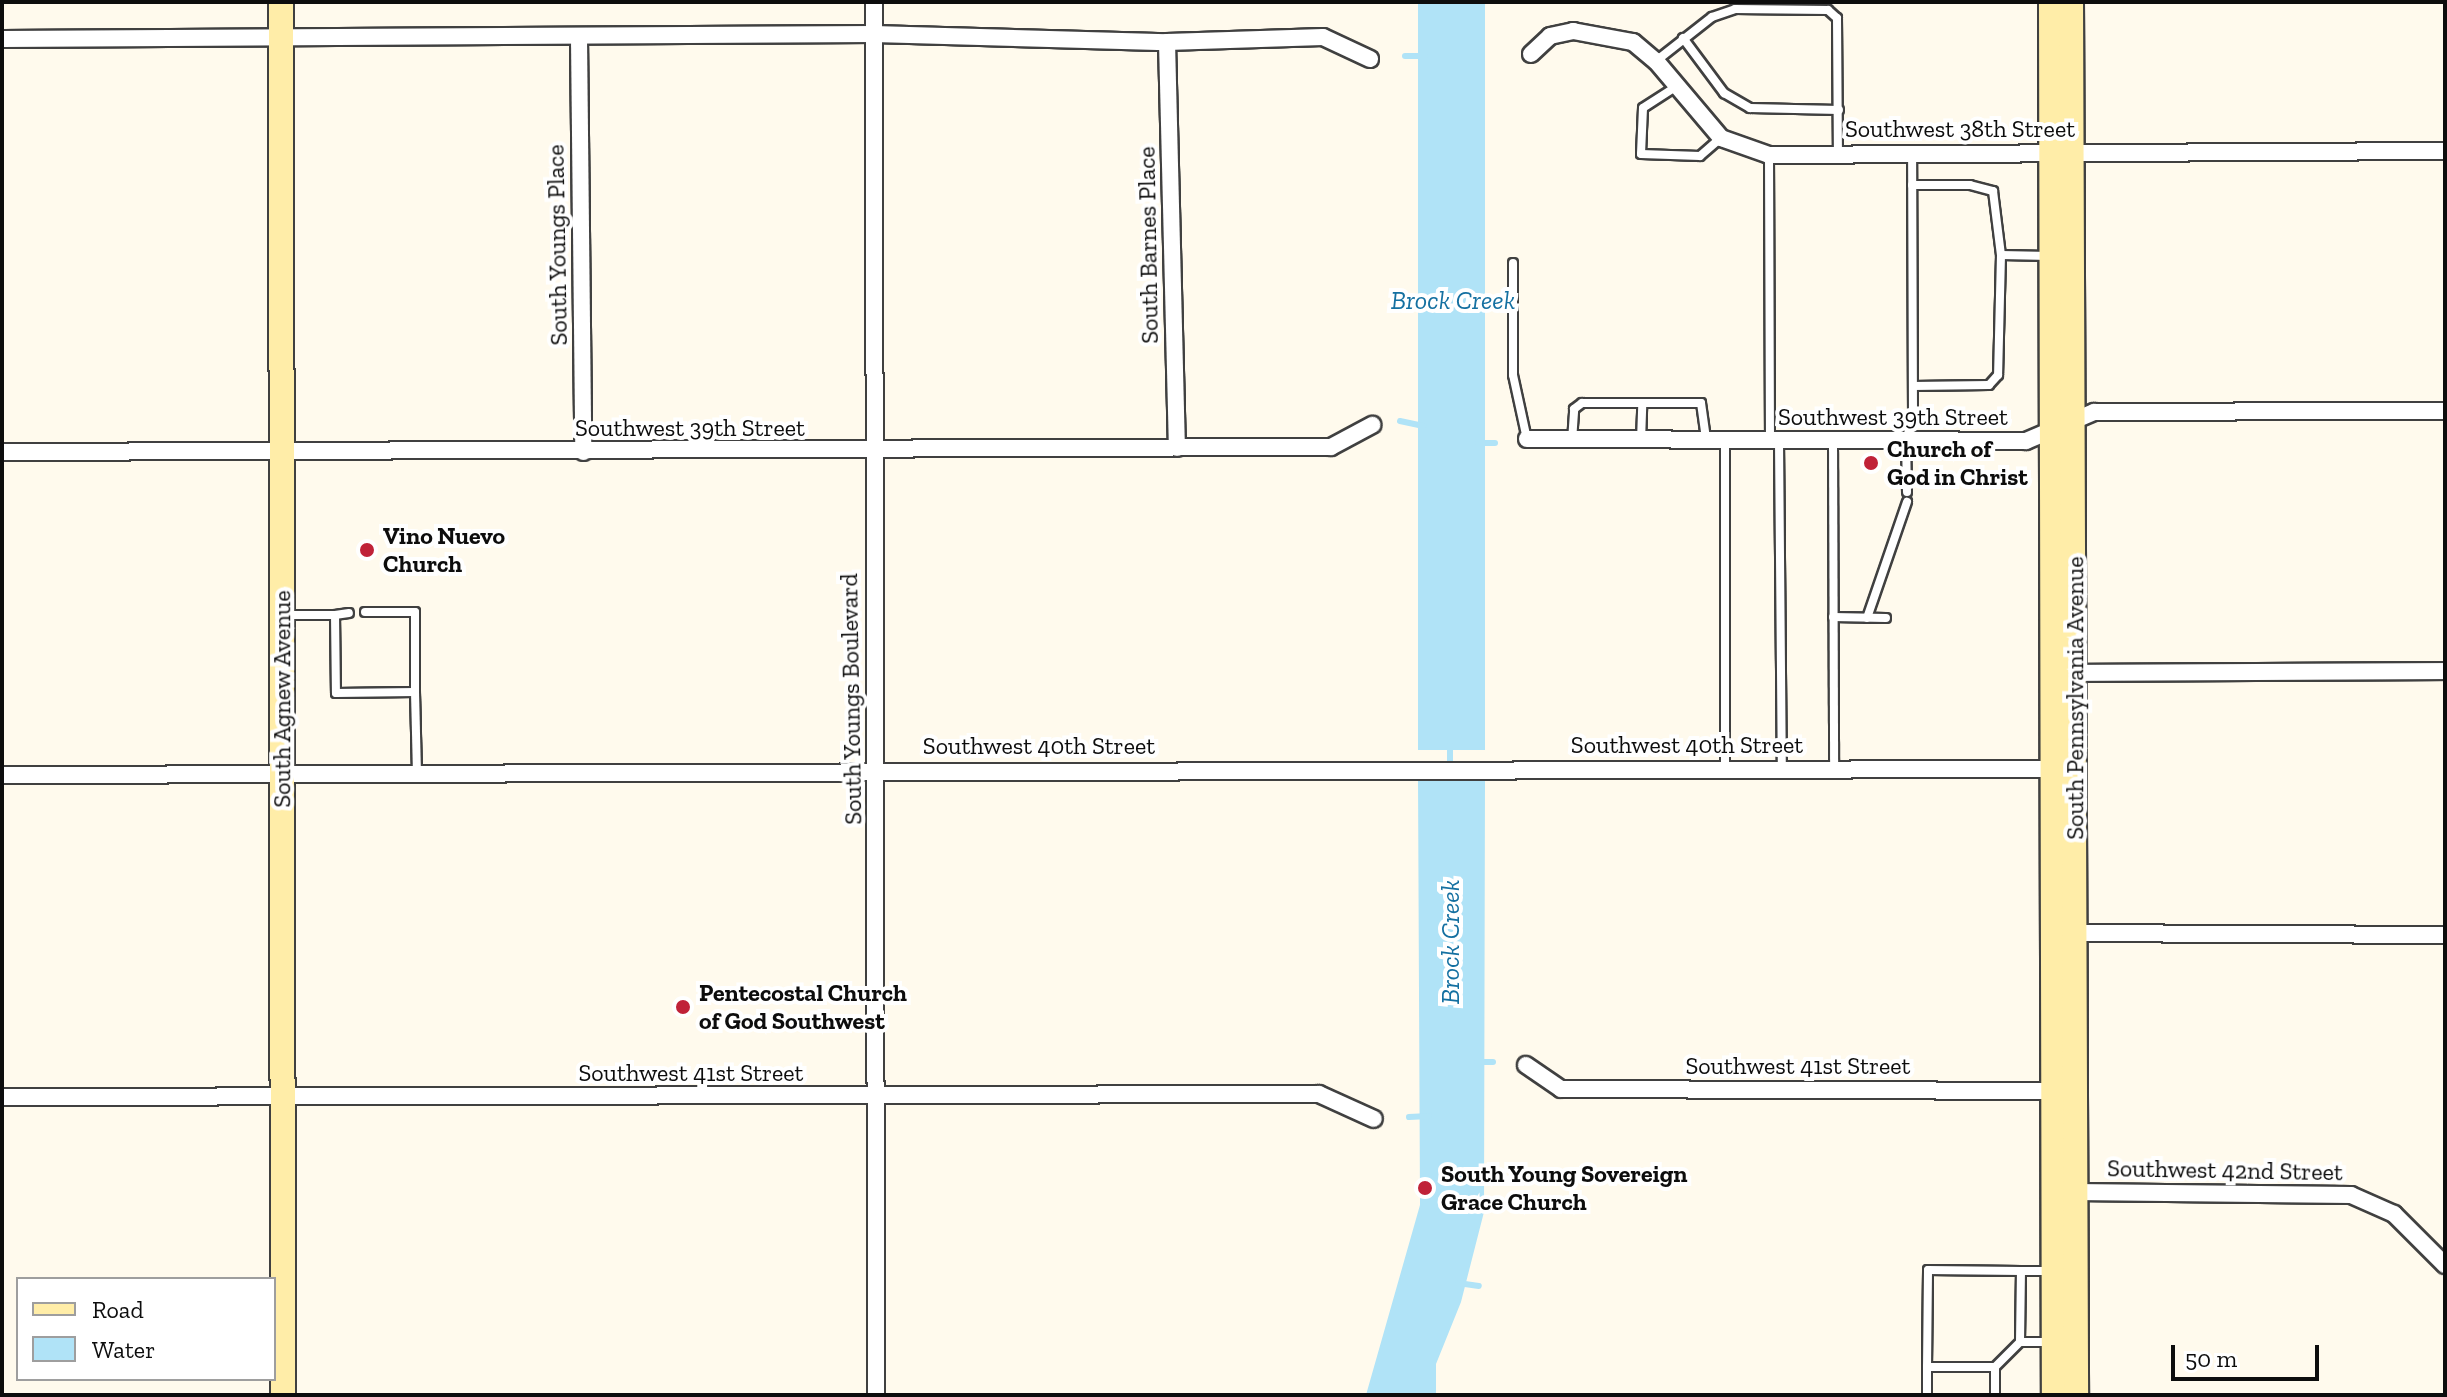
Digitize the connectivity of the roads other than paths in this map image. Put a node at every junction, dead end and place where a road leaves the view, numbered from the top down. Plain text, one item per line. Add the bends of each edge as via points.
1 (281, 2) edge
2 (874, 2) edge
3 (2051, 2) edge
4 (2071, 2) edge
5 (874, 34) junction
6 (281, 38) junction
7 (579, 38) junction
8 (1683, 38) junction
9 (2, 39) edge
10 (1167, 42) junction
11 (1531, 54) dead end
12 (1370, 59) dead end
13 (1656, 61) junction
14 (1677, 86) junction
15 (1839, 110) junction
16 (1721, 138) junction
17 (2445, 151) edge
18 (2062, 153) junction
19 (1838, 154) junction
20 (1912, 154) junction
21 (1769, 155) junction
22 (1912, 185) junction
23 (2001, 255) junction
24 (2055, 256) junction
25 (1513, 263) dead end
26 (1913, 386) junction
27 (1642, 403) junction
28 (2445, 411) edge
29 (1372, 425) dead end
30 (2063, 425) junction
31 (1527, 439) joint
32 (1572, 442) junction
33 (1641, 442) junction
34 (1706, 442) junction
35 (1725, 442) junction
36 (1775, 442) junction
37 (1833, 442) junction
38 (1906, 442) junction
39 (282, 448) junction
40 (1177, 448) junction
41 (872, 451) junction
42 (2, 452) edge
43 (583, 452) junction
44 (365, 612) dead end
45 (349, 613) dead end
46 (282, 615) junction
47 (335, 615) junction
48 (1833, 617) junction
49 (1867, 618) junction
50 (1886, 618) dead end
51 (2445, 671) edge
52 (2065, 673) junction
53 (415, 692) junction
54 (1725, 769) junction
55 (1782, 769) junction
56 (1834, 769) junction
57 (2066, 769) junction
58 (877, 771) junction
59 (417, 772) junction
60 (283, 773) junction
61 (2, 775) edge
62 (2066, 933) junction
63 (2445, 935) edge
64 (1526, 1065) dead end
65 (2066, 1091) junction
66 (282, 1094) junction
67 (2, 1097) edge
68 (876, 1099) junction
69 (1374, 1119) dead end
70 (2074, 1192) junction
71 (2445, 1265) edge
72 (2021, 1271) junction
73 (2054, 1271) junction
74 (2020, 1342) junction
75 (2054, 1342) junction
76 (1927, 1367) junction
77 (1995, 1367) junction
78 (283, 1395) edge
79 (876, 1395) edge
80 (1927, 1395) edge
81 (1995, 1395) edge
82 (2054, 1395) edge
83 (2076, 1395) edge

1 - 6 main road, South Agnew Avenue
2 - 5 street, South Youngs Boulevard
3 - 18 main road, South Pennsylvania Avenue
4 - 18 main road, South Pennsylvania Avenue
5 - 7 street
5 - 10 street
5 - 41 street, South Youngs Boulevard
6 - 7 street
6 - 9 street
6 - 39 main road, South Agnew Avenue
7 - 43 street, South Youngs Place
8 - 13 lane
8 - 15 lane via 1724,93 1750,108
8 - 15 lane via 1712,17 1735,9 1828,10 1837,18
10 - 12 street via 1323,37
10 - 40 street, South Barnes Place
11 - 13 street via 1550,36 1573,31 1633,42
13 - 14 street
14 - 16 street
14 - 16 lane via 1643,108 1641,154 1700,156
15 - 19 lane
16 - 21 street, Southwest 38th Street
17 - 18 street, Southwest 38th Street
18 - 20 street, Southwest 38th Street
18 - 24 main road, South Pennsylvania Avenue
18 - 30 main road, South Pennsylvania Avenue
19 - 20 street, Southwest 38th Street
19 - 21 street, Southwest 38th Street
20 - 22 lane
21 - 36 lane
22 - 23 lane via 1970,185 1993,191
22 - 26 lane
23 - 24 lane
23 - 26 lane via 1998,375 1989,385
24 - 30 main road, South Pennsylvania Avenue
25 - 31 lane via 1513,375
26 - 38 lane
27 - 32 lane via 1582,403 1574,409
27 - 33 lane
27 - 34 lane via 1701,403
28 - 30 street, Southwest 39th Street via 2094,412
29 - 40 street, Southwest 39th Street via 1331,447
30 - 38 street, Southwest 39th Street via 2026,441
30 - 52 main road, South Pennsylvania Avenue
31 - 32 street, Southwest 39th Street
32 - 33 street, Southwest 39th Street
33 - 34 street, Southwest 39th Street
34 - 35 street, Southwest 39th Street
35 - 36 street, Southwest 39th Street
35 - 54 lane
36 - 37 street, Southwest 39th Street
36 - 55 lane
37 - 38 street, Southwest 39th Street
37 - 48 lane
38 - 49 lane via 1907,497
39 - 42 street, Southwest 39th Street
39 - 43 street, Southwest 39th Street
39 - 46 main road, South Agnew Avenue
40 - 41 street, Southwest 39th Street
41 - 43 street, Southwest 39th Street
41 - 58 street, South Youngs Boulevard
44 - 53 lane via 415,612
45 - 47 lane
46 - 47 lane
46 - 60 main road, South Agnew Avenue
47 - 53 lane via 336,693
48 - 49 lane
48 - 56 lane
49 - 50 lane
51 - 52 street
52 - 57 main road, South Pennsylvania Avenue
53 - 59 lane
54 - 55 street, Southwest 40th Street
54 - 58 street, Southwest 40th Street
55 - 56 street, Southwest 40th Street
56 - 57 street, Southwest 40th Street
57 - 62 main road, South Pennsylvania Avenue
58 - 59 street, Southwest 40th Street
58 - 68 street, South Youngs Boulevard
59 - 60 street, Southwest 40th Street
60 - 61 street, Southwest 40th Street
60 - 66 main road, South Agnew Avenue
62 - 63 street
62 - 65 main road, South Pennsylvania Avenue
64 - 65 street, Southwest 41st Street via 1561,1089
65 - 70 main road, South Pennsylvania Avenue
65 - 73 main road, South Pennsylvania Avenue
66 - 67 street, Southwest 41st Street
66 - 68 street, Southwest 41st Street
66 - 78 main road, South Agnew Avenue
68 - 69 street, Southwest 41st Street via 1319,1094
68 - 79 street, South Youngs Boulevard
70 - 71 street, Southwest 42nd Street via 2351,1195 2394,1214
70 - 83 main road, South Pennsylvania Avenue
72 - 73 lane
72 - 74 lane
72 - 76 lane via 1928,1270
73 - 75 main road, South Pennsylvania Avenue
74 - 75 lane
74 - 77 lane
75 - 82 main road, South Pennsylvania Avenue
76 - 77 lane
76 - 80 lane
77 - 81 lane

